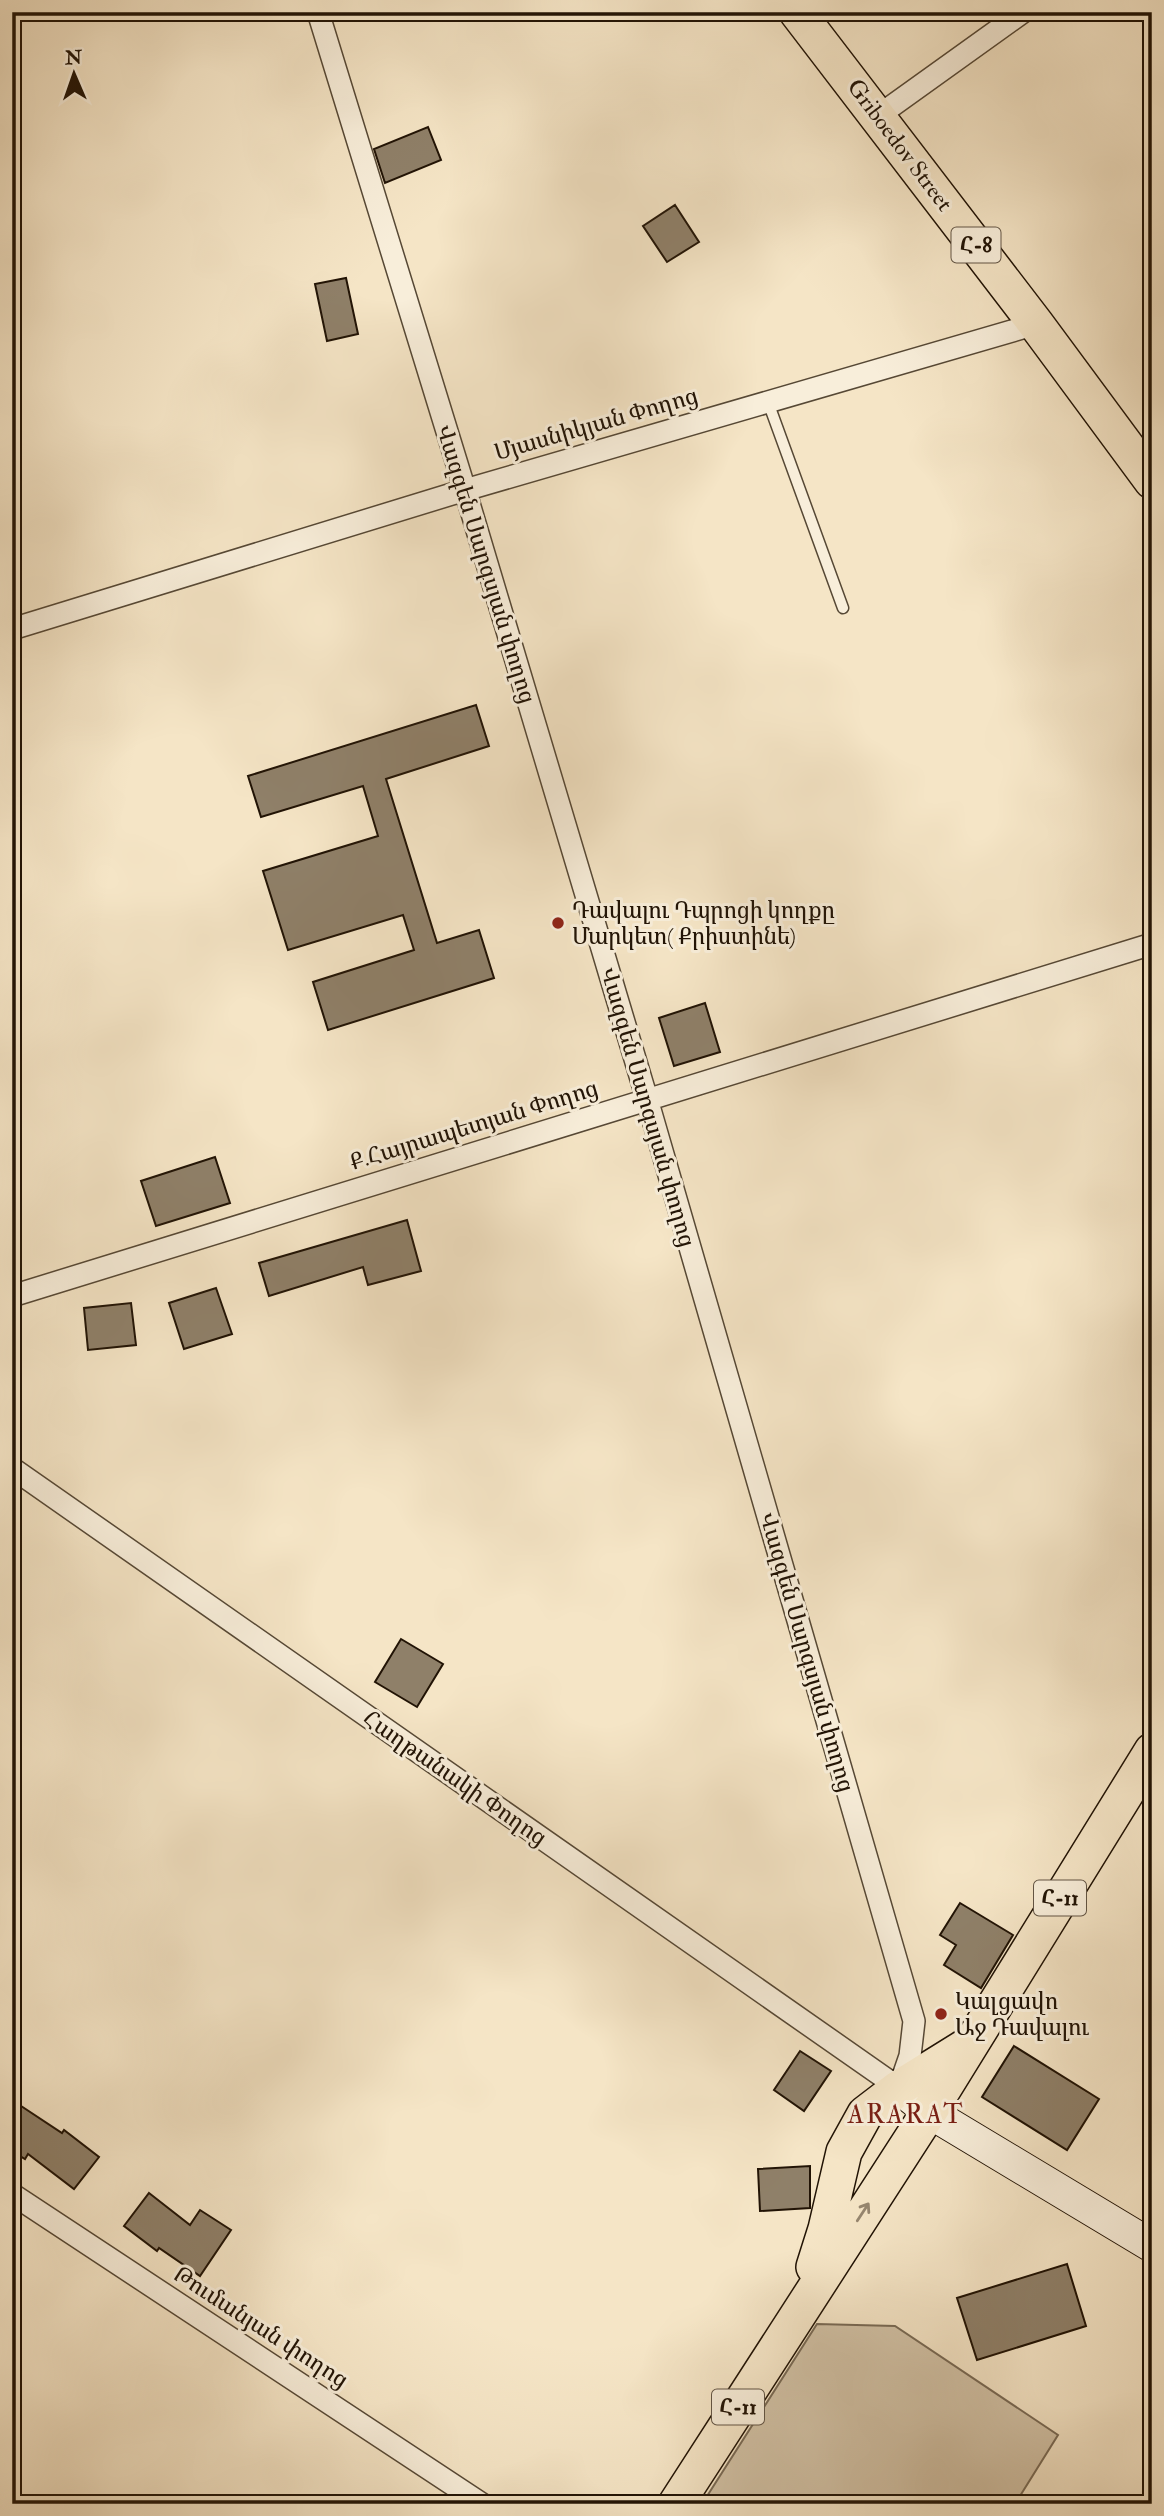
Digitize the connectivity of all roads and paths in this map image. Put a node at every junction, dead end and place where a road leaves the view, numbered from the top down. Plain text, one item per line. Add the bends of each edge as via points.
1 (318, 12) edge
2 (797, 12) edge
3 (1023, 12) edge
4 (878, 116) junction
5 (1036, 324) junction
6 (768, 402) junction
7 (1152, 481) edge
8 (465, 490) junction
9 (843, 608) dead end
10 (12, 628) edge
11 (1152, 944) edge
12 (647, 1099) junction
13 (12, 1296) edge
14 (12, 1468) edge
15 (1152, 1751) edge
16 (969, 2045) junction
17 (898, 2088) junction
18 (929, 2112) junction
19 (12, 2194) edge
20 (1152, 2246) edge
21 (799, 2311) junction
22 (482, 2504) edge
23 (676, 2504) edge

1 - 8 street, Վազգեն Սարգսյան փողոց
2 - 4 main road, Griboedov Street / Հ-8
3 - 4 street
4 - 5 main road, Griboedov Street / Հ-8
5 - 6 street, Մյասնիկյան Փողոց
5 - 7 main road, Griboedov Street / Հ-8
6 - 8 street, Մյասնիկյան Փողոց
6 - 9 lane
8 - 10 street, Մյասնիկյան Փողոց
8 - 12 street, Վազգեն Սարգսյան փողոց
11 - 12 street, Ք.Հայրապետյան Փողոց
12 - 13 street, Ք.Հայրապետյան Փողոց
12 - 17 street, Վազգեն Սարգսյան փողոց via 914,2021 910,2056
14 - 17 street, Հաղթանակի Փողոց
15 - 16 main road, Հ-11
16 - 17 main road, Հ-11
16 - 18 main road, Հ-11
17 - 18 street
17 - 21 main road, Հ-11 via 865,2114 844,2152 826,2230
18 - 20 street
21 -> 18 main road, Հ-11
19 - 22 street, Թումանյան փողոց
21 - 23 main road, Հ-11

